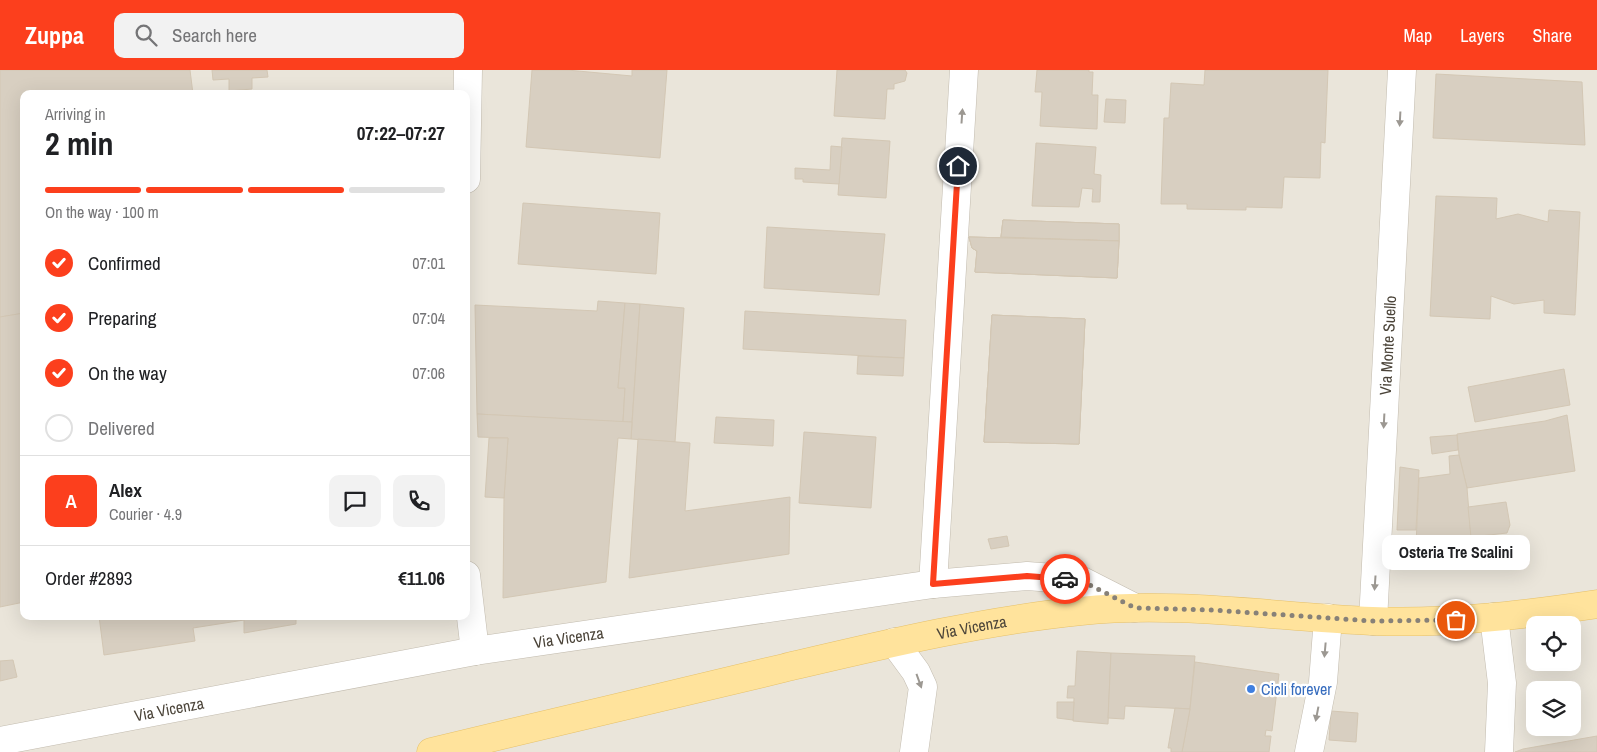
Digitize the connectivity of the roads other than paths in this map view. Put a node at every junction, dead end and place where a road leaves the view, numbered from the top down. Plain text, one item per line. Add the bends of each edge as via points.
1 (468, 70) edge
2 (964, 70) edge
3 (1402, 70) edge
4 (468, 90) edge
5 (933, 584) junction
6 (1597, 604) edge
7 (470, 608) edge
8 (1135, 608) junction
9 (1494, 617) junction
10 (1328, 618) junction
11 (1373, 621) junction
12 (894, 642) junction
13 (475, 650) junction
14 (0, 740) edge
15 (432, 752) edge
16 (914, 752) edge
17 (1309, 752) edge
18 (1499, 752) edge

1 - 4 street
5 -> 2 street
3 -> 11 street, Via Monte Suello
5 - 8 street, Via Vicenza via 1027,576 1080,580
5 - 13 street, Via Vicenza
6 - 9 main road, Via Vicenza
7 - 13 street
8 - 10 main road, Via Vicenza
8 - 12 main road, Via Vicenza via 1032,617
9 - 11 main road, Via Vicenza via 1428,622
9 - 18 street via 1502,683
10 - 11 main road, Via Vicenza
10 -> 17 street via 1323,682
12 - 15 main road, Via Vicenza
12 -> 16 street via 916,672 922,688
13 - 14 street, Via Vicenza

